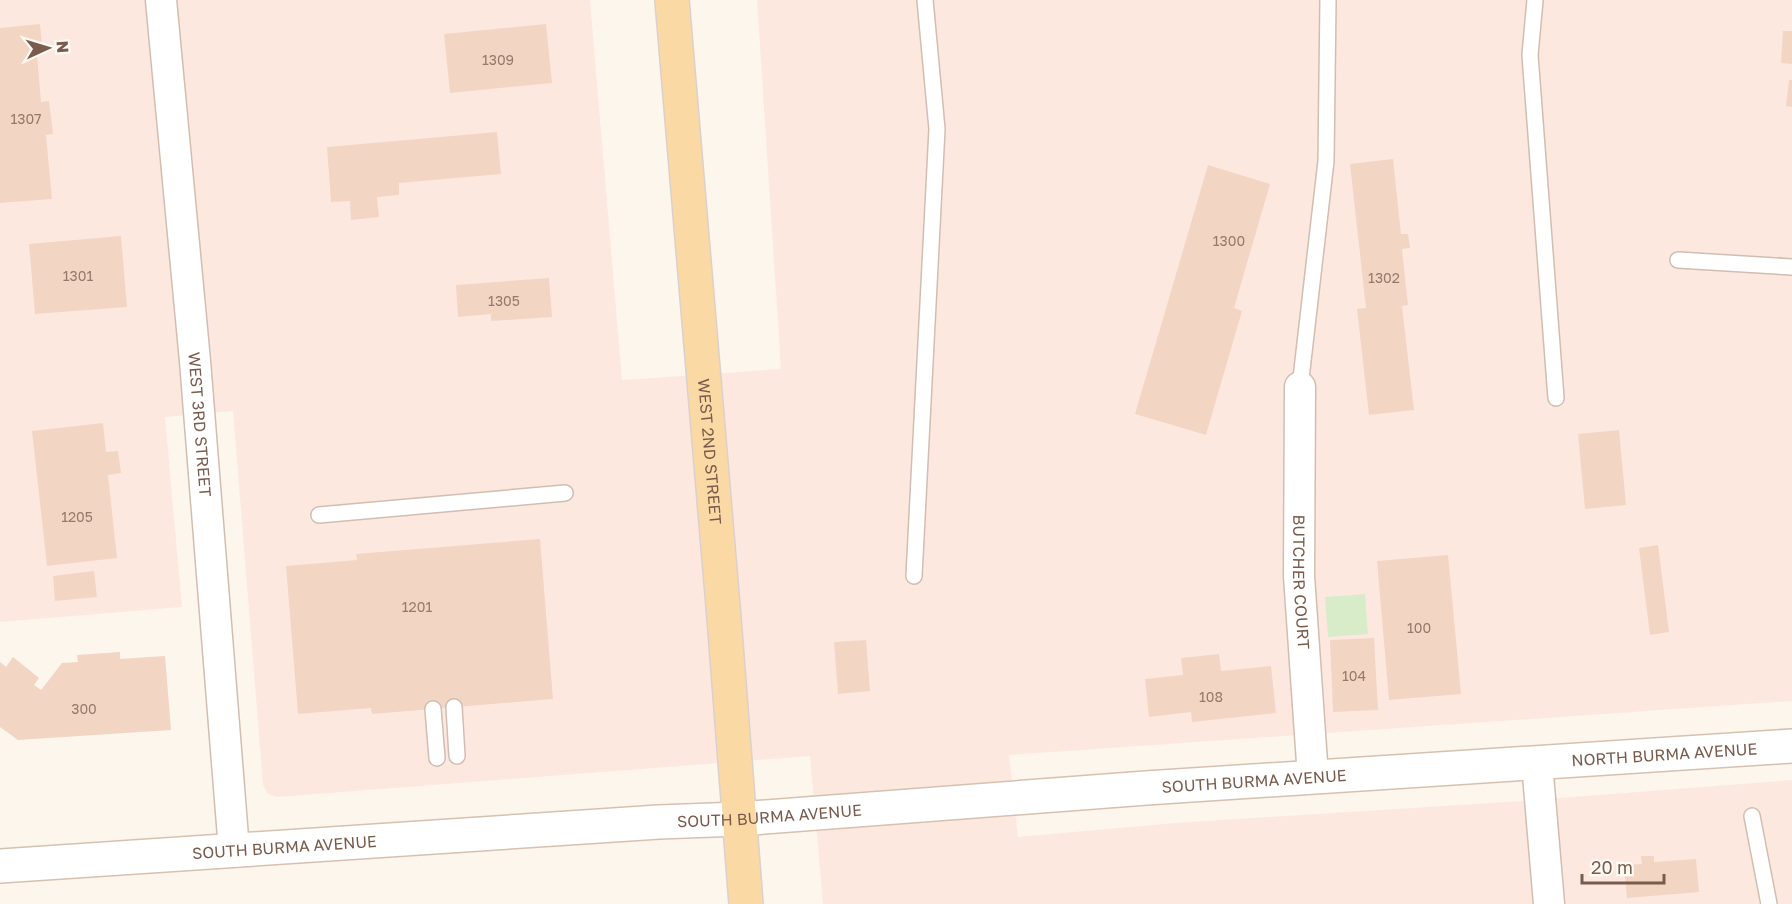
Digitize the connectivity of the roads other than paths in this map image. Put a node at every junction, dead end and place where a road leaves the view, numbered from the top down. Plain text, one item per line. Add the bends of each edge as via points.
1 (161, 0) edge
2 (672, 0) edge
3 (925, 0) edge
4 (1328, 0) edge
5 (1535, 0) edge
6 (1678, 260) dead end
7 (1792, 267) edge
8 (1300, 387) joint
9 (1556, 398) dead end
10 (566, 493) dead end
11 (319, 515) dead end
12 (914, 576) dead end
13 (454, 707) dead end
14 (434, 709) dead end
15 (1792, 746) edge
16 (457, 756) dead end
17 (437, 758) dead end
18 (1537, 763) junction
19 (1313, 777) junction
20 (1752, 816) dead end
21 (740, 819) junction
22 (234, 850) junction
23 (0, 866) edge
24 (746, 904) edge
25 (1549, 904) edge
26 (1769, 904) edge

1 - 22 street, WEST 3RD STREET
2 - 21 main road, WEST 2ND STREET
3 - 12 lane via 937,129
4 - 8 lane via 1326,161
5 - 9 lane via 1530,55
6 - 7 lane
8 - 19 street, BUTCHER COURT via 1299,576
10 - 11 lane
13 - 16 lane
14 - 17 lane
15 - 18 street, NORTH BURMA AVENUE
18 - 19 street, SOUTH BURMA AVENUE
18 - 25 street
19 - 21 street, SOUTH BURMA AVENUE
20 - 26 lane
21 - 22 street, SOUTH BURMA AVENUE
21 - 24 main road, WEST 2ND STREET
22 - 23 street, SOUTH BURMA AVENUE

